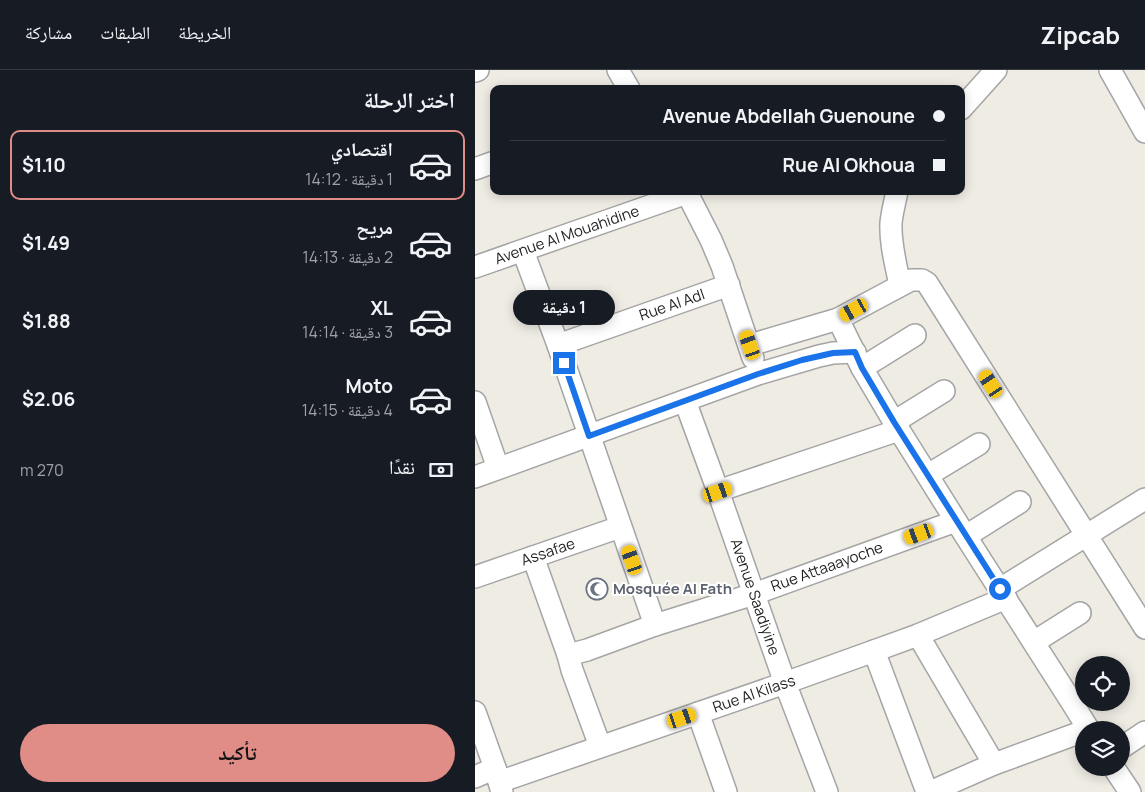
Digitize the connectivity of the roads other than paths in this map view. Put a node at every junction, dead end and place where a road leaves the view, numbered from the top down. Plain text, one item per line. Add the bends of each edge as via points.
1 (618, 70) edge
2 (996, 70) edge
3 (1109, 70) edge
4 (627, 85) edge
5 (965, 105) edge
6 (1145, 132) edge
7 (490, 163) edge
8 (475, 169) edge
9 (678, 195) edge
10 (688, 195) edge
11 (896, 195) edge
12 (523, 251) junction
13 (475, 267) edge
14 (729, 285) junction
15 (901, 285) junction
16 (838, 319) junction
17 (915, 335) dead end
18 (558, 345) junction
19 (750, 345) junction
20 (858, 360) junction
21 (758, 374) junction
22 (944, 391) dead end
23 (685, 401) junction
24 (475, 402) edge
25 (897, 426) junction
26 (589, 436) junction
27 (979, 444) dead end
28 (498, 468) junction
29 (928, 475) junction
30 (475, 477) edge
31 (718, 492) junction
32 (1145, 499) edge
33 (1020, 502) dead end
34 (620, 526) junction
35 (961, 528) junction
36 (1087, 535) junction
37 (533, 557) junction
38 (475, 577) edge
39 (1003, 593) junction
40 (754, 594) junction
41 (1080, 613) dead end
42 (655, 626) junction
43 (1145, 628) edge
44 (918, 635) junction
45 (1034, 642) junction
46 (874, 651) junction
47 (568, 655) junction
48 (785, 683) junction
49 (1075, 693) edge
50 (698, 713) junction
51 (477, 722) edge
52 (1145, 732) edge
53 (1075, 734) edge
54 (1130, 742) edge
55 (600, 746) junction
56 (994, 764) junction
57 (1119, 776) edge
58 (475, 777) edge
59 (499, 781) edge
60 (726, 792) edge
61 (827, 792) edge
62 (929, 792) edge
63 (1130, 792) edge

1 - 4 street
2 - 5 street
3 - 6 street
7 - 8 street
9 - 12 street, Avenue Al Mouahidine
10 - 14 street
11 - 15 street via 891,233
12 - 13 street, Avenue Al Mouahidine
12 - 18 street
14 - 18 street, Rue Al Adl
14 - 19 street
15 - 16 street
15 - 36 street via 911,280 927,283
16 - 19 street
16 - 20 street
17 - 20 street
18 - 26 street
19 - 21 street
20 - 21 street via 833,353
20 - 25 street
21 - 23 street
22 - 25 street
23 - 26 street
23 - 31 street, Avenue Saadiyine
24 - 28 street
25 - 29 street
25 - 31 street
26 - 28 street
26 - 34 street
27 - 29 street
28 - 30 street
29 - 35 street
31 - 40 street, Avenue Saadiyine
32 - 36 street, Rue Al Kilass
33 - 35 street, Rue Attaaayoche
34 - 37 street, Assafae
34 - 42 street
35 - 39 street
35 - 40 street, Rue Attaaayoche
36 - 39 street, Rue Al Kilass
36 - 43 street
37 - 38 street, Assafae
37 - 47 street
39 - 44 street, Rue Al Kilass
39 - 45 street
40 - 42 street, Rue Attaaayoche
40 - 48 street, Avenue Saadiyine
41 - 45 street
42 - 47 street, Rue Attaaayoche
44 - 46 street, Rue Al Kilass
44 - 56 street
45 - 49 street
46 - 48 street, Rue Al Kilass
46 - 62 street
47 - 55 street
48 - 50 street, Rue Al Kilass
48 - 61 street, Avenue Saadiyine
50 - 55 street, Rue Al Kilass
50 - 60 street
51 - 59 street
52 - 54 street
53 - 56 street
55 - 59 street, Rue Al Kilass
56 - 62 street
57 - 63 street
58 - 59 street, Rue Al Kilass

